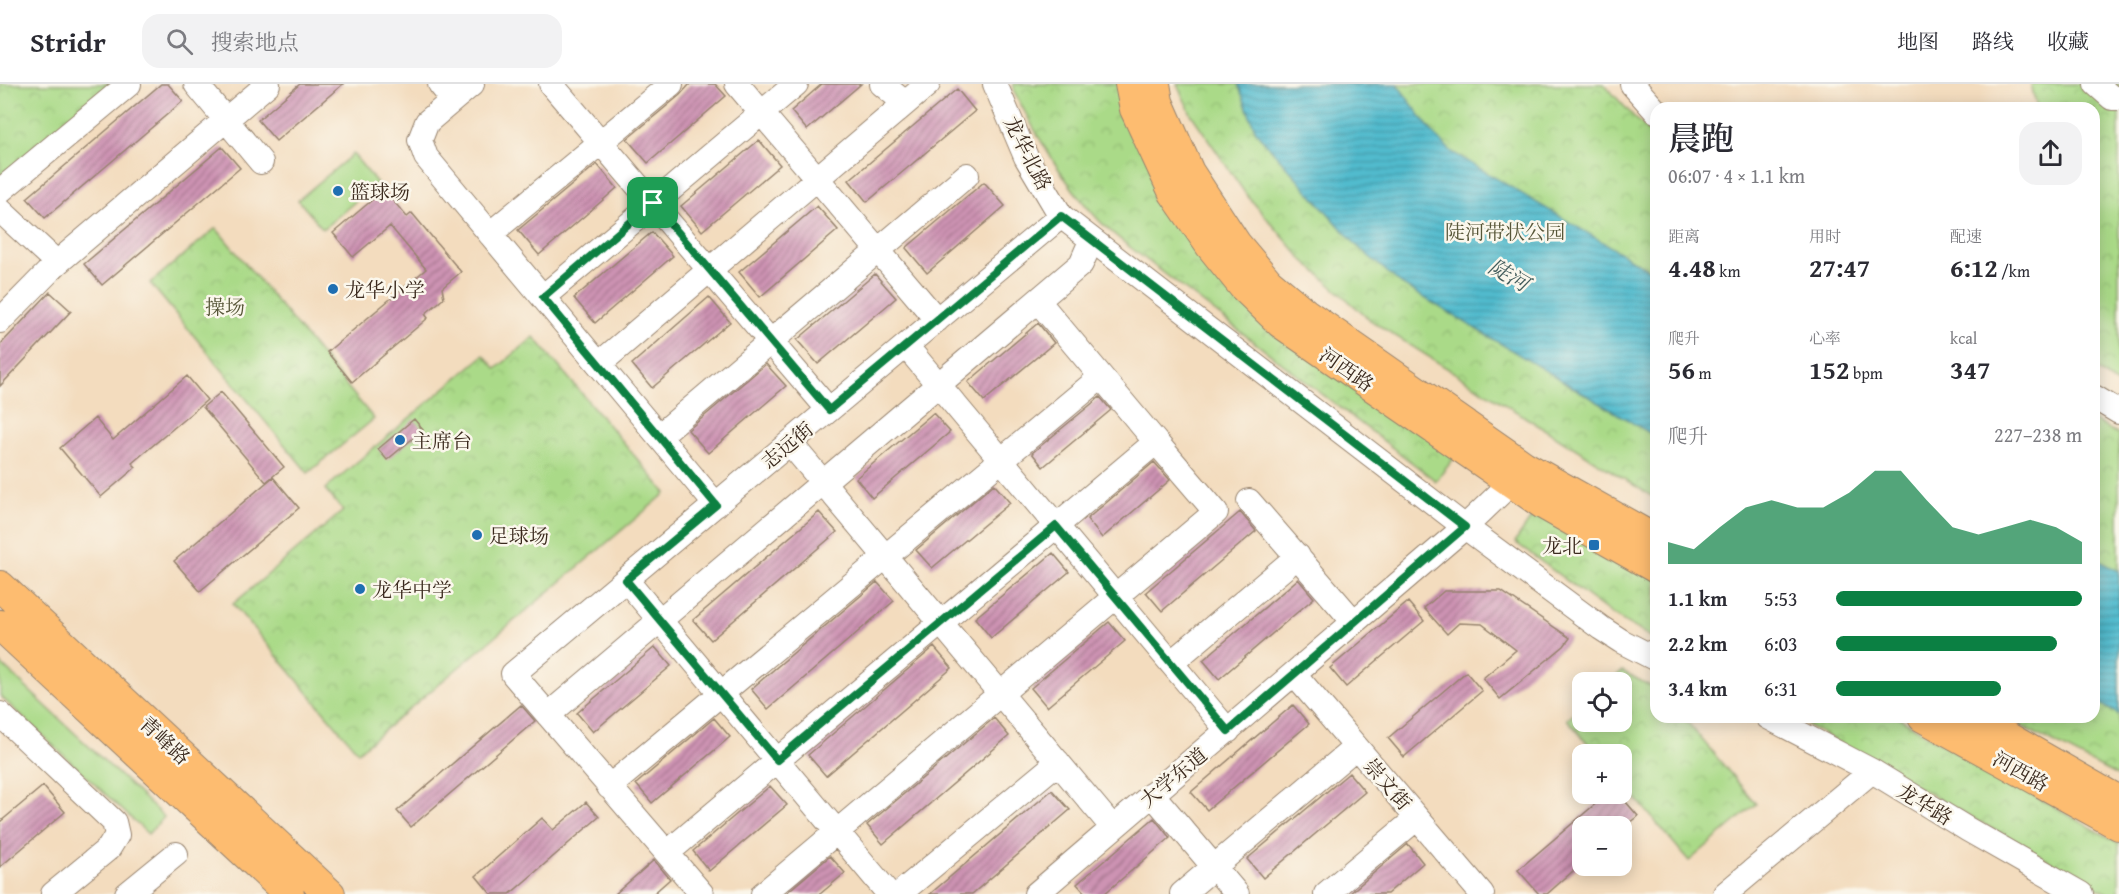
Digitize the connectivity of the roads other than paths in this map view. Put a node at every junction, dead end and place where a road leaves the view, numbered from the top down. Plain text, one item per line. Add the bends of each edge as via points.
1 (129, 84) edge
2 (196, 84) edge
3 (268, 84) edge
4 (472, 84) edge
5 (551, 84) edge
6 (671, 84) edge
7 (737, 84) edge
8 (795, 84) edge
9 (882, 84) edge
10 (928, 84) edge
11 (995, 84) edge
12 (1130, 84) edge
13 (1155, 84) edge
14 (1632, 84) edge
15 (2096, 84) edge
16 (446, 92) edge
17 (2119, 98) edge
18 (905, 103) junction
19 (1650, 104) edge
20 (761, 113) junction
21 (226, 120) junction
22 (601, 142) junction
23 (261, 162) dead end
24 (967, 175) dead end
25 (817, 178) junction
26 (0, 191) edge
27 (653, 203) junction
28 (0, 210) edge
29 (1061, 216) junction
30 (490, 234) junction
31 (1091, 241) junction
32 (878, 251) junction
33 (57, 263) junction
34 (710, 270) junction
35 (543, 297) junction
36 (1038, 301) junction
37 (937, 320) junction
38 (0, 321) edge
39 (770, 341) junction
40 (906, 346) junction
41 (599, 364) junction
42 (1101, 377) junction
43 (2100, 401) edge
44 (829, 410) junction
45 (2119, 412) edge
46 (658, 436) junction
47 (1156, 442) junction
48 (790, 443) junction
49 (1001, 460) junction
50 (1518, 474) junction
51 (1249, 501) dead end
52 (716, 505) junction
53 (1056, 526) junction
54 (1465, 527) junction
55 (1650, 537) edge
56 (885, 556) junction
57 (1298, 556) junction
58 (1650, 565) edge
59 (626, 580) junction
60 (0, 586) edge
61 (1115, 596) junction
62 (1354, 622) junction
63 (941, 623) junction
64 (0, 625) edge
65 (1650, 656) edge
66 (1171, 663) junction
67 (1294, 674) junction
68 (721, 693) junction
69 (1000, 693) junction
70 (0, 714) edge
71 (548, 715) junction
72 (1780, 723) edge
73 (1934, 723) edge
74 (1982, 723) edge
75 (1228, 731) junction
76 (1356, 747) junction
77 (777, 760) junction
78 (1058, 762) junction
79 (1872, 771) junction
80 (609, 787) junction
81 (1152, 794) junction
82 (2119, 801) edge
83 (1417, 818) junction
84 (2119, 825) edge
85 (1113, 828) junction
86 (837, 831) junction
87 (667, 853) junction
88 (176, 854) dead end
89 (1214, 867) junction
90 (1041, 892) edge
91 (1475, 892) edge
92 (53, 894) edge
93 (127, 894) edge
94 (289, 894) edge
95 (330, 894) edge
96 (702, 894) edge
97 (763, 894) edge
98 (889, 894) edge
99 (899, 894) edge
100 (1182, 894) edge
101 (1237, 894) edge
102 (1326, 894) edge
103 (1725, 894) edge
104 (2081, 894) edge

1 - 26 street
2 - 21 street
3 - 21 street
4 - 16 street
5 - 22 street
6 - 22 street
7 - 20 street
8 - 20 street
9 - 18 street
10 - 18 street
11 - 29 street, 龙华北路 via 1026,157
12 - 50 main road, 河西路 via 1135,109 1174,193 1243,286 1281,323
13 - 50 main road, 河西路 via 1158,102 1189,172 1236,244 1268,282
14 - 19 street
15 - 17 street via 2112,98
16 - 30 street via 420,140 426,157
18 - 25 street
20 - 25 street
20 - 27 street
21 - 23 street
21 - 33 street
22 - 27 street
22 - 30 street
24 - 32 street
25 - 32 street
25 - 34 street
27 - 34 street
27 - 35 street
28 - 33 street
29 - 31 street, 龙华北路
29 - 37 street, 志远街
30 - 35 street
31 - 36 street via 1081,264
31 - 54 street, 龙华北路
32 - 37 street
32 - 39 street
33 - 38 street
34 - 39 street
34 - 41 street
35 - 41 street
36 - 42 street
36 - 71 street
37 - 40 street, 志远街
39 - 44 street
39 - 46 street
40 - 44 street, 志远街
40 - 49 street
41 - 46 street
42 - 47 street
42 - 49 street
43 - 45 street
44 - 48 street, 志远街
46 - 52 street
47 - 53 street
47 - 61 street via 1216,512
48 - 52 street, 志远街
48 - 56 street
49 - 53 street
49 - 56 street
50 - 54 street, 大学东道
50 - 55 main road, 河西路
50 - 58 main road, 河西路 via 1543,504
51 - 57 street
52 - 59 street, 志远街
53 - 61 street
53 - 63 street
54 - 62 street, 大学东道
54 - 65 street via 1601,628
56 - 63 street
56 - 68 street
57 - 62 street
57 - 66 street
59 - 68 street
59 - 71 street, 志远街 via 513,674
60 - 95 main road, 青峰路
61 - 66 street
61 - 69 street
62 - 67 street, 大学东道
63 - 69 street
63 - 77 street
64 - 94 main road, 青峰路
66 - 75 street
67 - 75 street, 大学东道
67 - 76 street, 崇文街
68 - 77 street
68 - 80 street
69 - 78 street
69 - 86 street
70 - 92 street via 114,822 117,835 110,848
71 - 80 street
72 - 79 street, 龙华路
73 - 84 main road, 河西路
74 - 82 main road, 河西路
75 - 81 street, 大学东道
76 - 83 street, 崇文街
76 - 89 street
77 - 86 street
77 - 87 street
78 - 85 street
78 - 99 street
79 - 103 street
79 - 104 street, 龙华路
80 - 87 street
81 - 85 street, 大学东道
81 - 89 street
83 - 91 street, 崇文街
83 - 102 street
85 - 90 street, 大学东道
86 - 97 street
86 - 98 street
87 - 96 street
88 - 93 street
89 - 100 street
89 - 101 street

